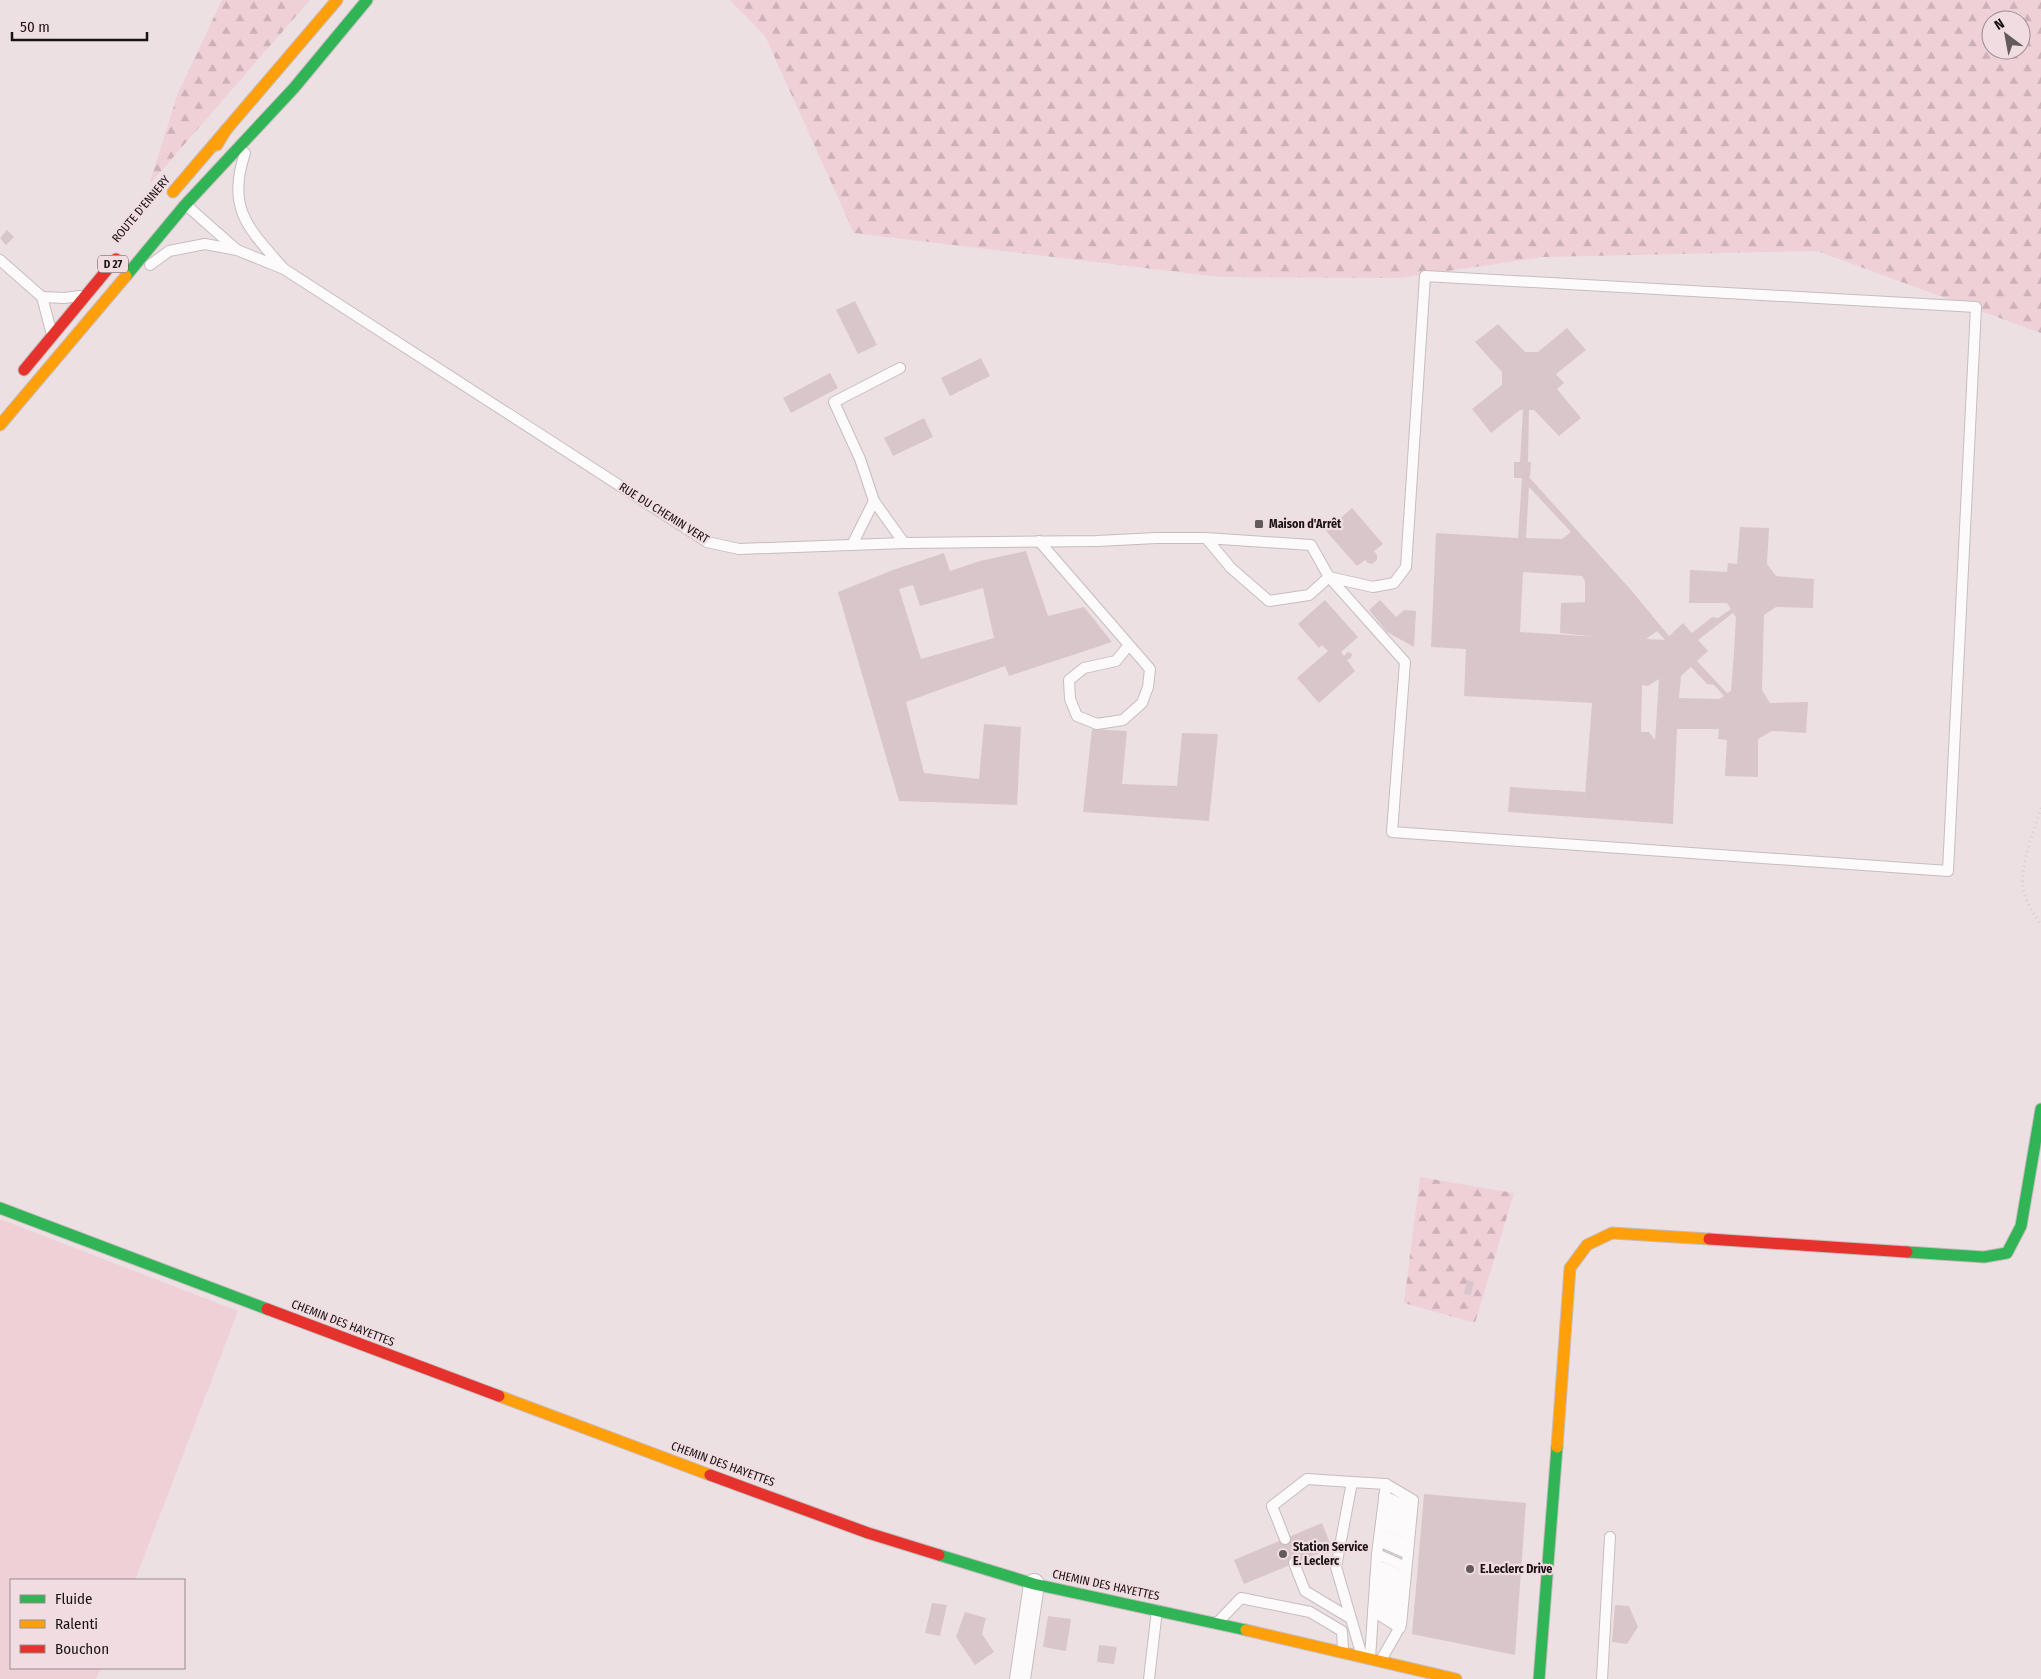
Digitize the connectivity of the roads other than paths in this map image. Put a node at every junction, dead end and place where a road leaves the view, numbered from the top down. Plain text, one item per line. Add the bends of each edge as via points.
1 (336, 0) edge
2 (367, 0) edge
3 (294, 88) junction
4 (226, 130) junction
5 (168, 198) dead end
6 (186, 205) junction
7 (124, 250) dead end
8 (237, 250) junction
9 (0, 260) edge
10 (284, 269) junction
11 (86, 296) junction
12 (42, 297) junction
13 (78, 335) junction
14 (52, 336) junction
15 (900, 368) dead end
16 (17, 377) dead end
17 (0, 425) edge
18 (874, 502) junction
19 (1206, 538) junction
20 (1039, 541) junction
21 (904, 543) junction
22 (852, 545) junction
23 (1329, 578) junction
24 (1129, 645) junction
25 (2041, 1109) edge
26 (0, 1208) edge
27 (1352, 1482) junction
28 (1386, 1484) junction
29 (1382, 1519) junction
30 (1410, 1531) junction
31 (1610, 1537) dead end
32 (1285, 1539) dead end
33 (1377, 1554) junction
34 (1294, 1563) dead end
35 (1034, 1584) junction
36 (1375, 1587) junction
37 (1403, 1597) junction
38 (1157, 1609) junction
39 (1350, 1618) junction
40 (1217, 1623) junction
41 (1344, 1652) junction
42 (1371, 1659) junction
43 (1020, 1679) edge
44 (1150, 1679) edge
45 (1456, 1679) edge
46 (1539, 1679) edge
47 (1602, 1679) edge

1 - 4 street
2 - 3 street, D 27
3 - 6 street, D 27
3 - 10 lane via 247,148 239,172 238,189 241,213 250,230
4 - 5 street, ROUTE D'ENNERY
4 - 6 street via 192,185
6 - 8 lane
6 - 13 street, D 27
7 - 11 street, ROUTE D'ENNERY / D 27
8 - 10 lane
8 - 13 lane via 205,244 169,250 142,271
9 - 12 lane
10 - 22 lane, RUE DU CHEMIN VERT via 707,542 739,549
11 - 12 lane
11 - 14 street, ROUTE D'ENNERY / D 27
12 - 14 lane
13 - 17 street, D 27
14 - 16 street, ROUTE D'ENNERY / D 27
15 - 18 lane via 834,402 860,459
18 - 21 lane
18 - 22 lane
19 - 20 lane, RUE DU CHEMIN VERT
19 - 23 lane, RUE DU CHEMIN VERT via 1310,545
19 - 23 lane via 1231,568 1269,601 1309,595
20 - 21 lane, RUE DU CHEMIN VERT
20 - 24 lane
21 - 22 lane, RUE DU CHEMIN VERT
23 - 23 lane via 1373,587 1394,583 1406,567 1425,276 1976,307 1948,871 1392,832 1405,662
24 - 24 lane via 1150,669 1142,703 1123,720 1097,724 1077,716 1070,698 1069,680 1084,668 1116,661
25 - 46 street via 2021,1226 2007,1253 1984,1257 1612,1233 1587,1245 1570,1268
26 - 35 street, CHEMIN DES HAYETTES via 868,1533
27 - 28 lane
27 - 32 lane via 1307,1479 1272,1506
27 - 39 lane via 1336,1567
28 - 29 lane
28 - 30 lane via 1413,1500
29 - 30 lane
29 - 30 lane
29 - 30 lane
29 - 33 lane
30 - 37 lane
31 - 47 lane
33 - 36 lane
33 - 37 lane
34 - 39 lane via 1305,1591
35 - 38 street, CHEMIN DES HAYETTES
35 - 43 street
36 - 37 lane
36 - 37 lane
36 - 37 lane
36 - 42 lane
37 - 42 lane
38 - 40 street, CHEMIN DES HAYETTES
38 - 44 lane
39 - 42 lane
40 - 41 street, CHEMIN DES HAYETTES
40 - 41 lane via 1241,1598 1310,1612 1342,1631
41 - 42 street, CHEMIN DES HAYETTES
42 - 45 street, CHEMIN DES HAYETTES

